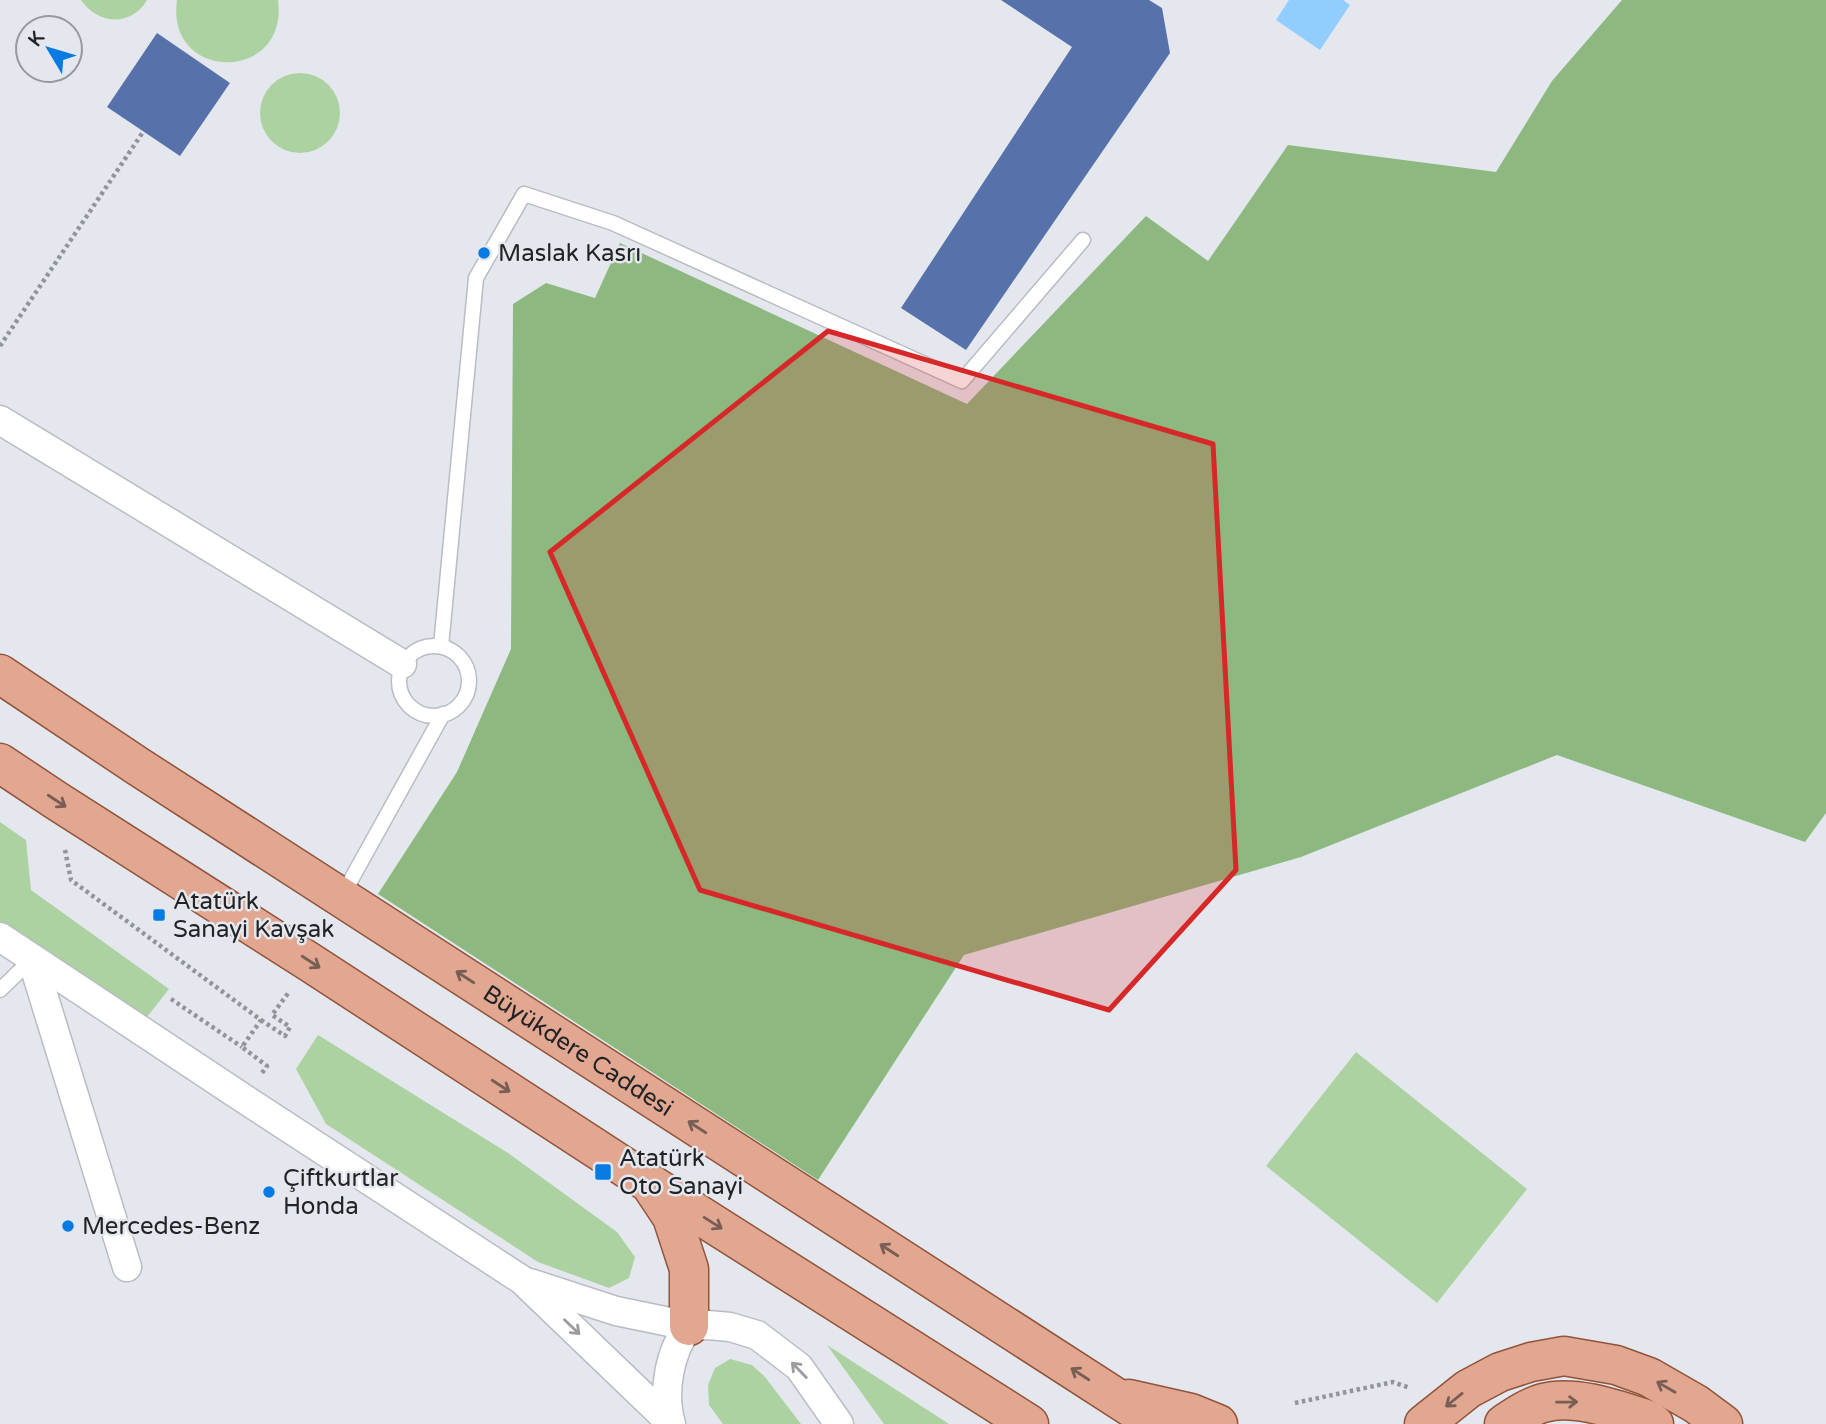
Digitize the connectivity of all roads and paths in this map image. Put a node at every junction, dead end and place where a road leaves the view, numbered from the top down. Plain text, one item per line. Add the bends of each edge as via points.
1 (143, 132) dead end
2 (1083, 240) dead end
3 (0, 346) edge
4 (0, 420) edge
5 (441, 646) junction
6 (402, 664) junction
7 (0, 674) edge
8 (443, 715) junction
9 (0, 763) edge
10 (86, 892) dead end
11 (341, 897) junction
12 (0, 937) edge
13 (32, 959) junction
14 (0, 990) edge
15 (171, 999) dead end
16 (272, 1015) dead end
17 (261, 1020) junction
18 (242, 1047) junction
19 (243, 1098) junction
20 (649, 1183) junction
21 (127, 1267) dead end
22 (522, 1280) junction
23 (689, 1326) junction
24 (1393, 1382) dead end
25 (1114, 1396) junction
26 (1295, 1403) dead end
27 (671, 1423) edge
28 (839, 1424) edge
29 (1029, 1424) edge
30 (1157, 1424) edge
31 (1218, 1424) edge
32 (1424, 1424) edge
33 (1504, 1424) edge
34 (1654, 1424) edge
35 (1723, 1424) edge

1 - 3 path
2 - 5 lane via 962,381 613,223 524,194 476,278
4 - 6 street
5 - 6 lane via 419,649
5 - 8 lane via 461,658 469,680 462,701
6 - 8 lane via 399,687 410,707 431,716
7 - 11 main road, Büyükdere Caddesi
8 - 11 lane
9 -> 20 main road
10 - 17 path
25 -> 11 main road, Büyükdere Caddesi
12 - 13 street
13 - 14 lane
13 - 19 street
13 - 21 street
15 - 18 path
16 - 17 path via 290,1027 285,1035
17 - 18 path
18 - 19 path via 267,1066
19 - 22 street
20 - 23 main road via 672,1217 689,1269
20 -> 29 main road
22 - 23 street via 616,1311
22 -> 27 street
23 - 27 street via 670,1374
28 -> 23 street via 799,1367 757,1335 730,1327
24 - 26 path
25 - 30 main road, Büyükdere Caddesi
25 - 31 main road via 1191,1413
35 -> 32 main road via 1650,1377 1616,1365 1564,1356 1500,1372 1468,1389
33 -> 34 main road via 1544,1403 1573,1401 1610,1407

